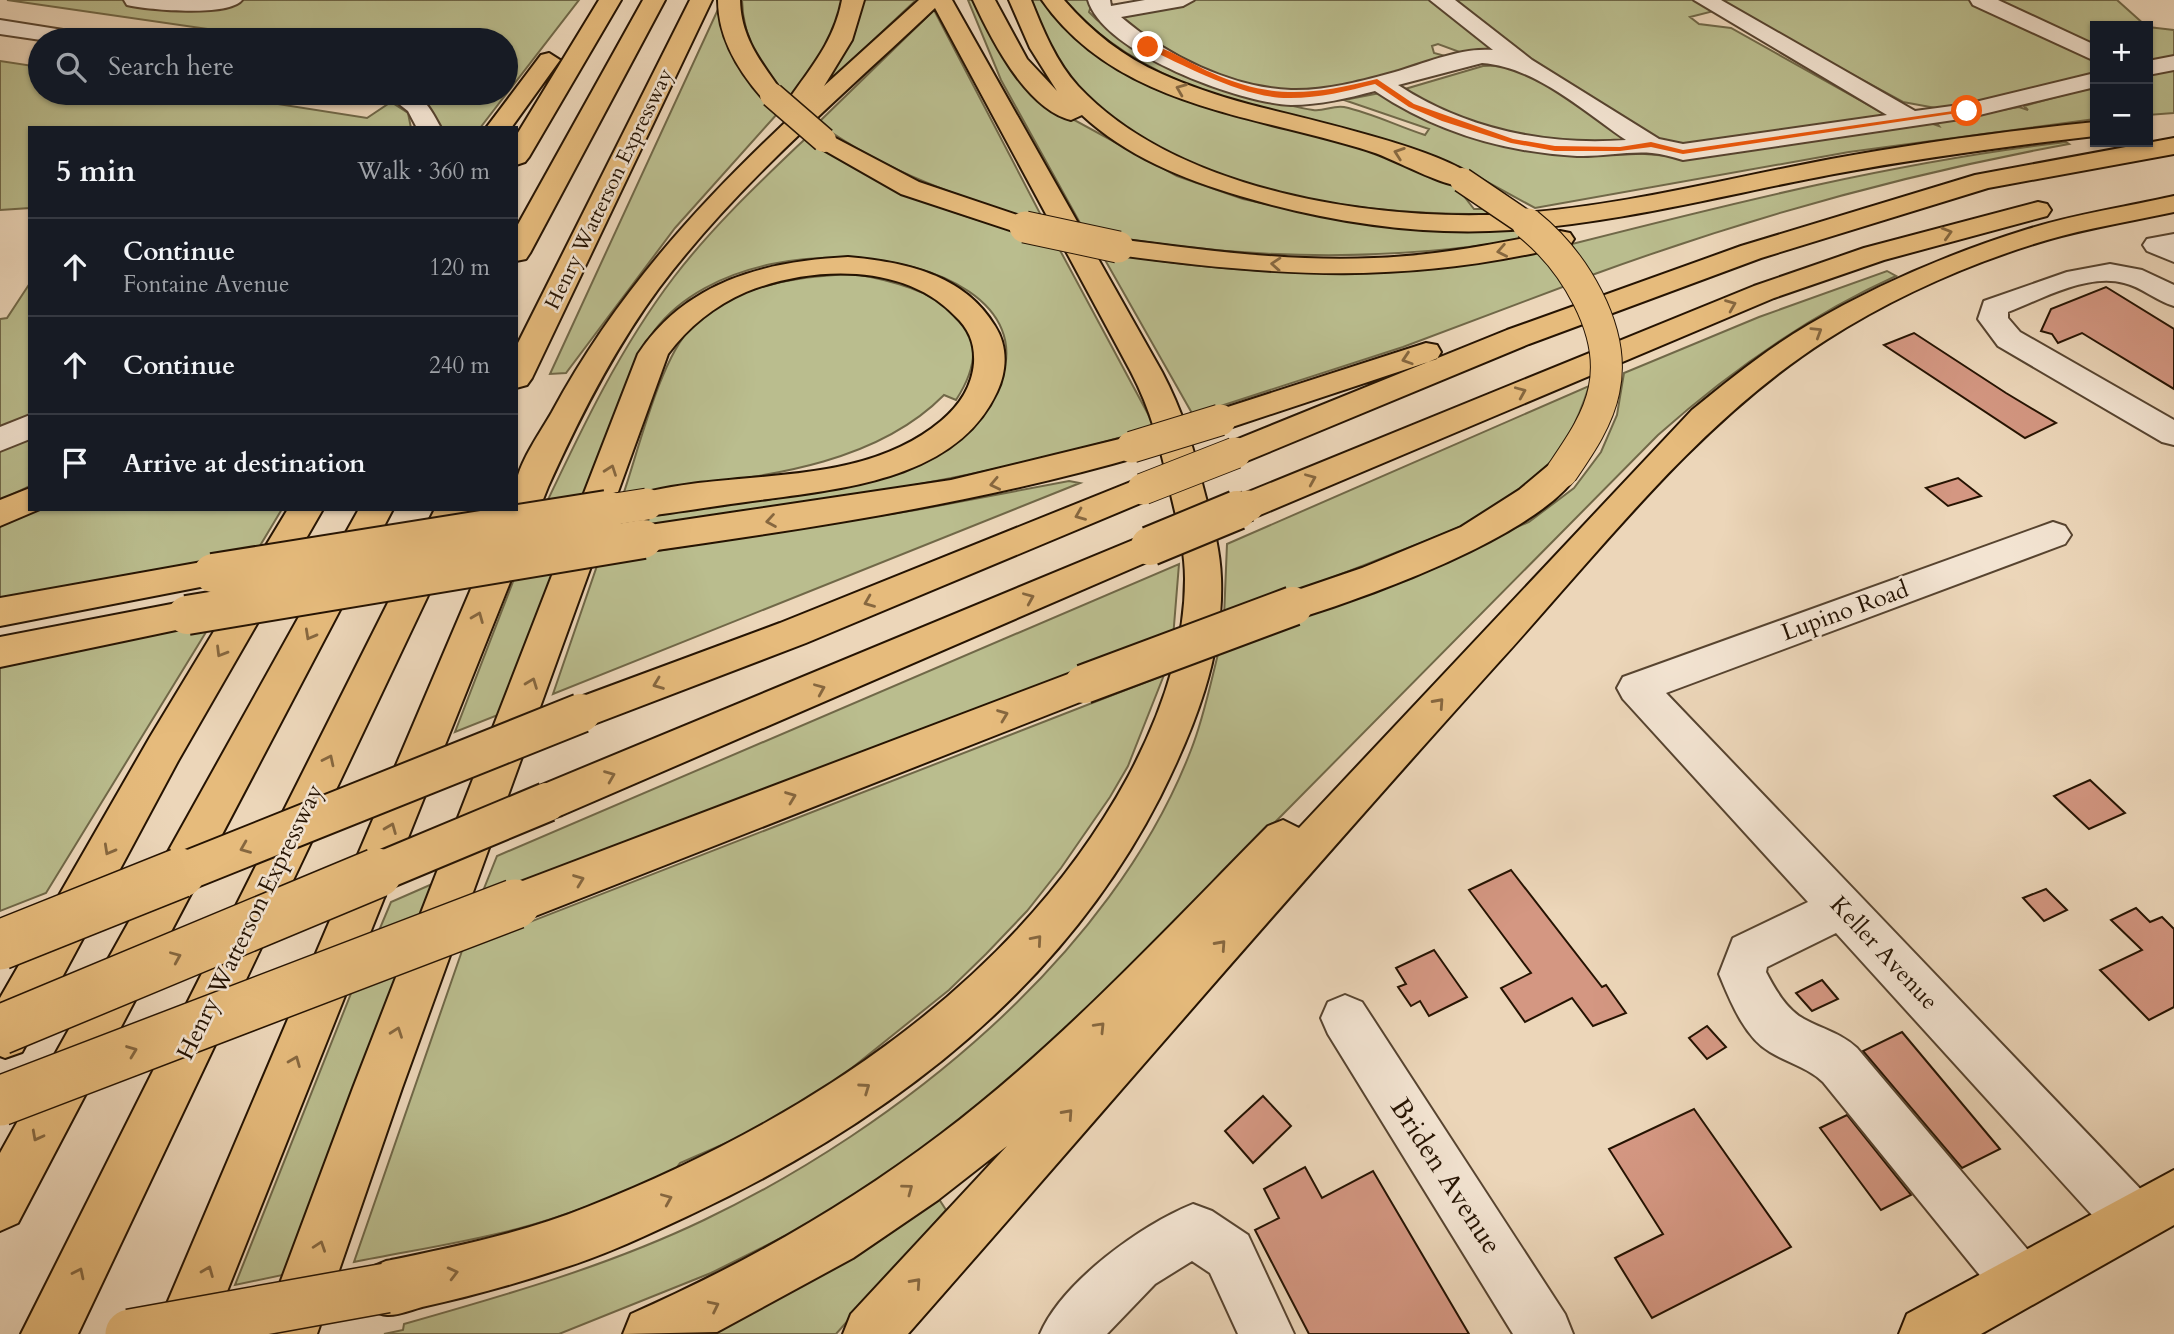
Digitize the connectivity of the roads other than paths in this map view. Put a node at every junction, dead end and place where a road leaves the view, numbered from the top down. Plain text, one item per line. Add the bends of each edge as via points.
1 (135, 0) edge
2 (231, 0) edge
3 (594, 0) edge
4 (610, 0) edge
5 (654, 0) edge
6 (701, 0) edge
7 (729, 0) edge
8 (853, 0) edge
9 (984, 0) edge
10 (1020, 0) edge
11 (1053, 0) edge
12 (1183, 0) edge
13 (1441, 0) edge
14 (1705, 0) edge
15 (1981, 0) edge
16 (1103, 6) edge
17 (947, 8) edge
18 (0, 27) edge
19 (28, 31) edge
20 (2090, 52) edge
21 (2174, 63) edge
22 (1527, 64) junction
23 (2153, 67) edge
24 (2090, 81) edge
25 (1377, 82) junction
26 (1326, 94) junction
27 (518, 101) edge
28 (415, 105) edge
29 (515, 105) edge
30 (1369, 111) dead end
31 (1908, 117) junction
32 (428, 126) edge
33 (500, 126) edge
34 (2090, 130) edge
35 (1651, 145) junction
36 (2174, 146) edge
37 (518, 154) edge
38 (1778, 176) junction
39 (1984, 181) junction
40 (2174, 185) edge
41 (720, 201) junction
42 (2174, 204) edge
43 (1346, 214) junction
44 (2174, 242) edge
45 (518, 249) edge
46 (2174, 254) edge
47 (2174, 297) edge
48 (518, 374) edge
49 (28, 427) edge
50 (2174, 434) edge
51 (0, 440) edge
52 (28, 501) edge
53 (305, 511) edge
54 (375, 511) edge
55 (451, 511) edge
56 (0, 514) edge
57 (645, 522) junction
58 (2053, 535) dead end
59 (0, 612) edge
60 (0, 652) edge
61 (1637, 688) joint
62 (1398, 749) junction
63 (1842, 908) junction
64 (59, 940) junction
65 (0, 945) edge
66 (0, 1007) edge
67 (1345, 1018) dead end
68 (0, 1030) edge
69 (0, 1043) edge
70 (0, 1101) edge
71 (0, 1205) edge
72 (2152, 1207) edge
73 (2019, 1281) junction
74 (49, 1334) edge
75 (130, 1334) edge
76 (182, 1334) edge
77 (289, 1334) edge
78 (651, 1334) edge
79 (871, 1334) edge
80 (1068, 1334) edge
81 (1266, 1334) edge
82 (1545, 1334) edge
83 (1927, 1334) edge

1 - 2 street via 170,5
3 - 27 main road
4 - 37 main road
5 - 45 main road, Henry Watterson Expressway
6 - 48 main road, Henry Watterson Expressway
38 -> 7 main road, bridge via 1763,190 1591,233 1409,264 1210,260 1118,247 1025,227 910,188 824,140 755,76 727,13
8 - 41 main road via 828,65 738,167
9 - 43 main road via 1022,71 1074,115 1149,157 1218,186 1303,209
10 - 43 main road via 1071,92 1129,139 1218,180
70 -> 11 main road, bridge via 1084,684 1375,577 1473,536 1562,472 1594,420 1604,389 1601,335 1578,279 1540,235 1486,193 1382,147 1238,109 1163,81 1105,51
12 - 16 street
13 - 22 street
14 - 31 street
15 - 20 street
16 - 26 street via 1148,47 1225,82 1286,96
17 - 41 main road
75 -> 17 main road, bridge via 500,1262 574,1239 712,1180 838,1107 948,1026 1032,945 1103,857 1153,772 1186,687 1201,616 1202,554 1170,421
18 - 19 street
21 - 23 street
22 - 25 street via 1482,56
22 - 35 street
24 - 31 street via 1980,108
25 - 26 street
25 - 35 street via 1437,117 1531,146 1577,150
26 - 30 street
28 - 32 street
29 - 33 main road
31 - 35 street via 1683,152
34 - 38 main road via 1922,151
36 - 39 main road
38 - 43 main road via 1593,212 1509,222 1431,223
39 -> 57 main road, bridge via 1944,179 1787,221 1471,338 1066,467 945,494
39 -> 65 main road, bridge via 1739,256 1518,337 793,633
68 -> 40 main road, bridge via 1764,292 1954,231 2091,198
76 -> 41 main road via 554,439 618,326 668,258
62 -> 42 main road via 1664,456 1703,417 1771,363 1817,332 1936,271 2039,234
44 - 46 street via 2157,245
47 - 50 street via 2141,278 2095,274 1994,307 1993,319 2009,340
49 - 51 street
52 - 56 main road
53 -> 64 main road via 164,749
54 -> 71 main road
74 -> 55 main road, Henry Watterson Expressway
57 - 59 main road, bridge via 214,573
57 - 60 main road, bridge
77 -> 57 main road via 411,993 538,669 653,354 664,338 688,314 721,293 768,275 828,266 886,270 929,282 953,295 985,331 990,367 982,391 964,418 919,451 845,476
58 - 61 street, Lupino Road
61 - 63 street, Keller Avenue
78 -> 62 main road via 779,1272 881,1209 1000,1120 1081,1046 1290,831
79 -> 62 main road
63 - 72 street, Keller Avenue
63 - 73 street via 1749,953 1742,974 1762,1011 1790,1038 1825,1050 1840,1065
64 - 66 main road
64 - 69 main road
67 - 82 street, Briden Avenue
72 - 73 main road
73 - 83 main road
80 - 81 street via 1136,1265 1193,1230 1229,1254

